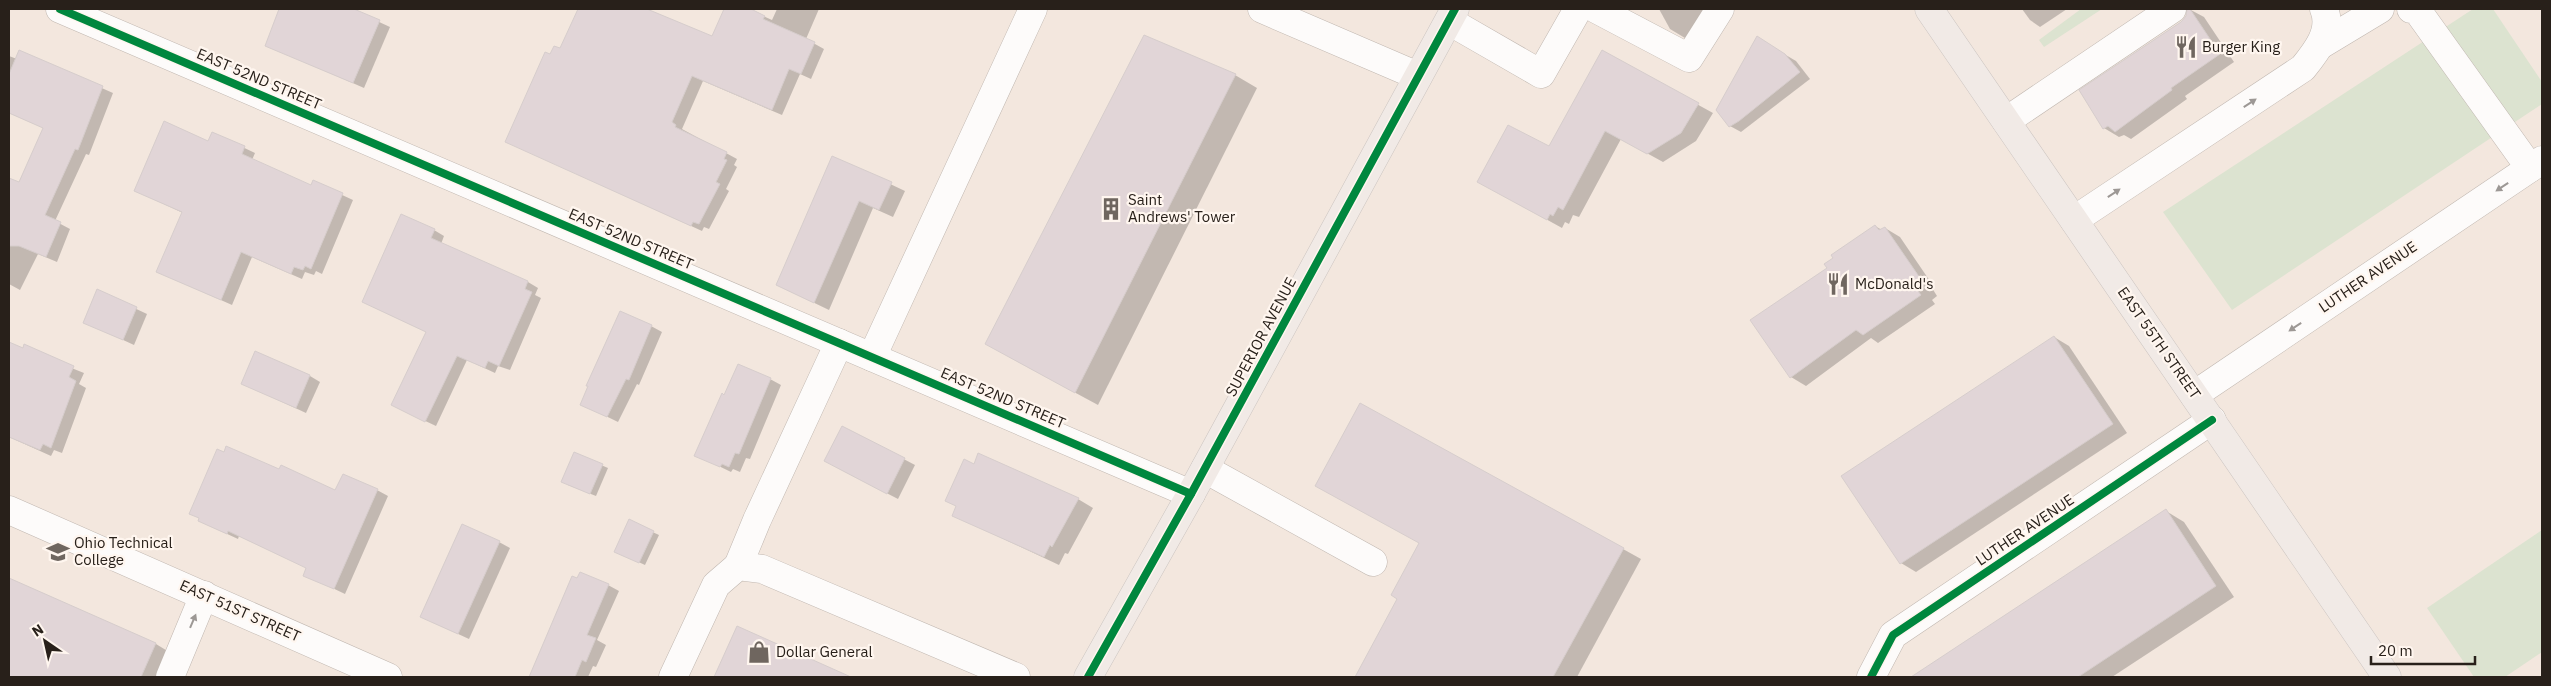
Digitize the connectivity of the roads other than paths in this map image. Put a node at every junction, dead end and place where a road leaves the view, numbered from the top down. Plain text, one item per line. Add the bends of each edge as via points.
1 (60, 9) edge
2 (1033, 9) edge
3 (1262, 9) edge
4 (1578, 9) edge
5 (1596, 9) edge
6 (1720, 9) edge
7 (1929, 9) edge
8 (2172, 9) edge
9 (2324, 9) edge
10 (2380, 9) edge
11 (2410, 9) edge
12 (1452, 15) edge
13 (2322, 44) junction
14 (1418, 76) junction
15 (2006, 121) junction
16 (2536, 164) edge
17 (2074, 220) junction
18 (839, 343) junction
19 (872, 357) junction
20 (2194, 395) junction
21 (2212, 420) junction
22 (1205, 469) junction
23 (1191, 494) junction
24 (9, 510) edge
25 (1373, 562) dead end
26 (738, 566) junction
27 (204, 595) junction
28 (170, 677) edge
29 (388, 677) edge
30 (673, 677) edge
31 (1016, 677) edge
32 (1088, 677) edge
33 (1871, 677) edge
34 (2387, 677) edge

1 - 18 street, EAST 52ND STREET
2 - 19 street
3 - 14 street
4 - 12 street via 1541,74
5 - 6 street via 1689,58
7 - 15 main road, EAST 55TH STREET
8 - 15 street
9 - 13 street via 2327,15
10 - 13 street
11 - 16 street via 2417,10
12 - 14 main road, SUPERIOR AVENUE
17 -> 13 street via 2303,68
14 - 22 main road, SUPERIOR AVENUE
15 - 17 main road, EAST 55TH STREET
16 -> 20 street, LUTHER AVENUE
17 - 20 main road, EAST 55TH STREET
18 - 19 street, EAST 52ND STREET
18 - 26 street
19 - 23 street, EAST 52ND STREET
20 - 21 main road, EAST 55TH STREET
21 - 33 street, LUTHER AVENUE via 1893,635
21 - 34 main road, EAST 55TH STREET
22 - 23 main road, SUPERIOR AVENUE
22 - 25 street
23 - 32 main road, SUPERIOR AVENUE
24 - 27 street, EAST 51ST STREET
26 - 30 street via 716,585
26 - 31 street via 762,569
28 -> 27 street
27 - 29 street, EAST 51ST STREET

